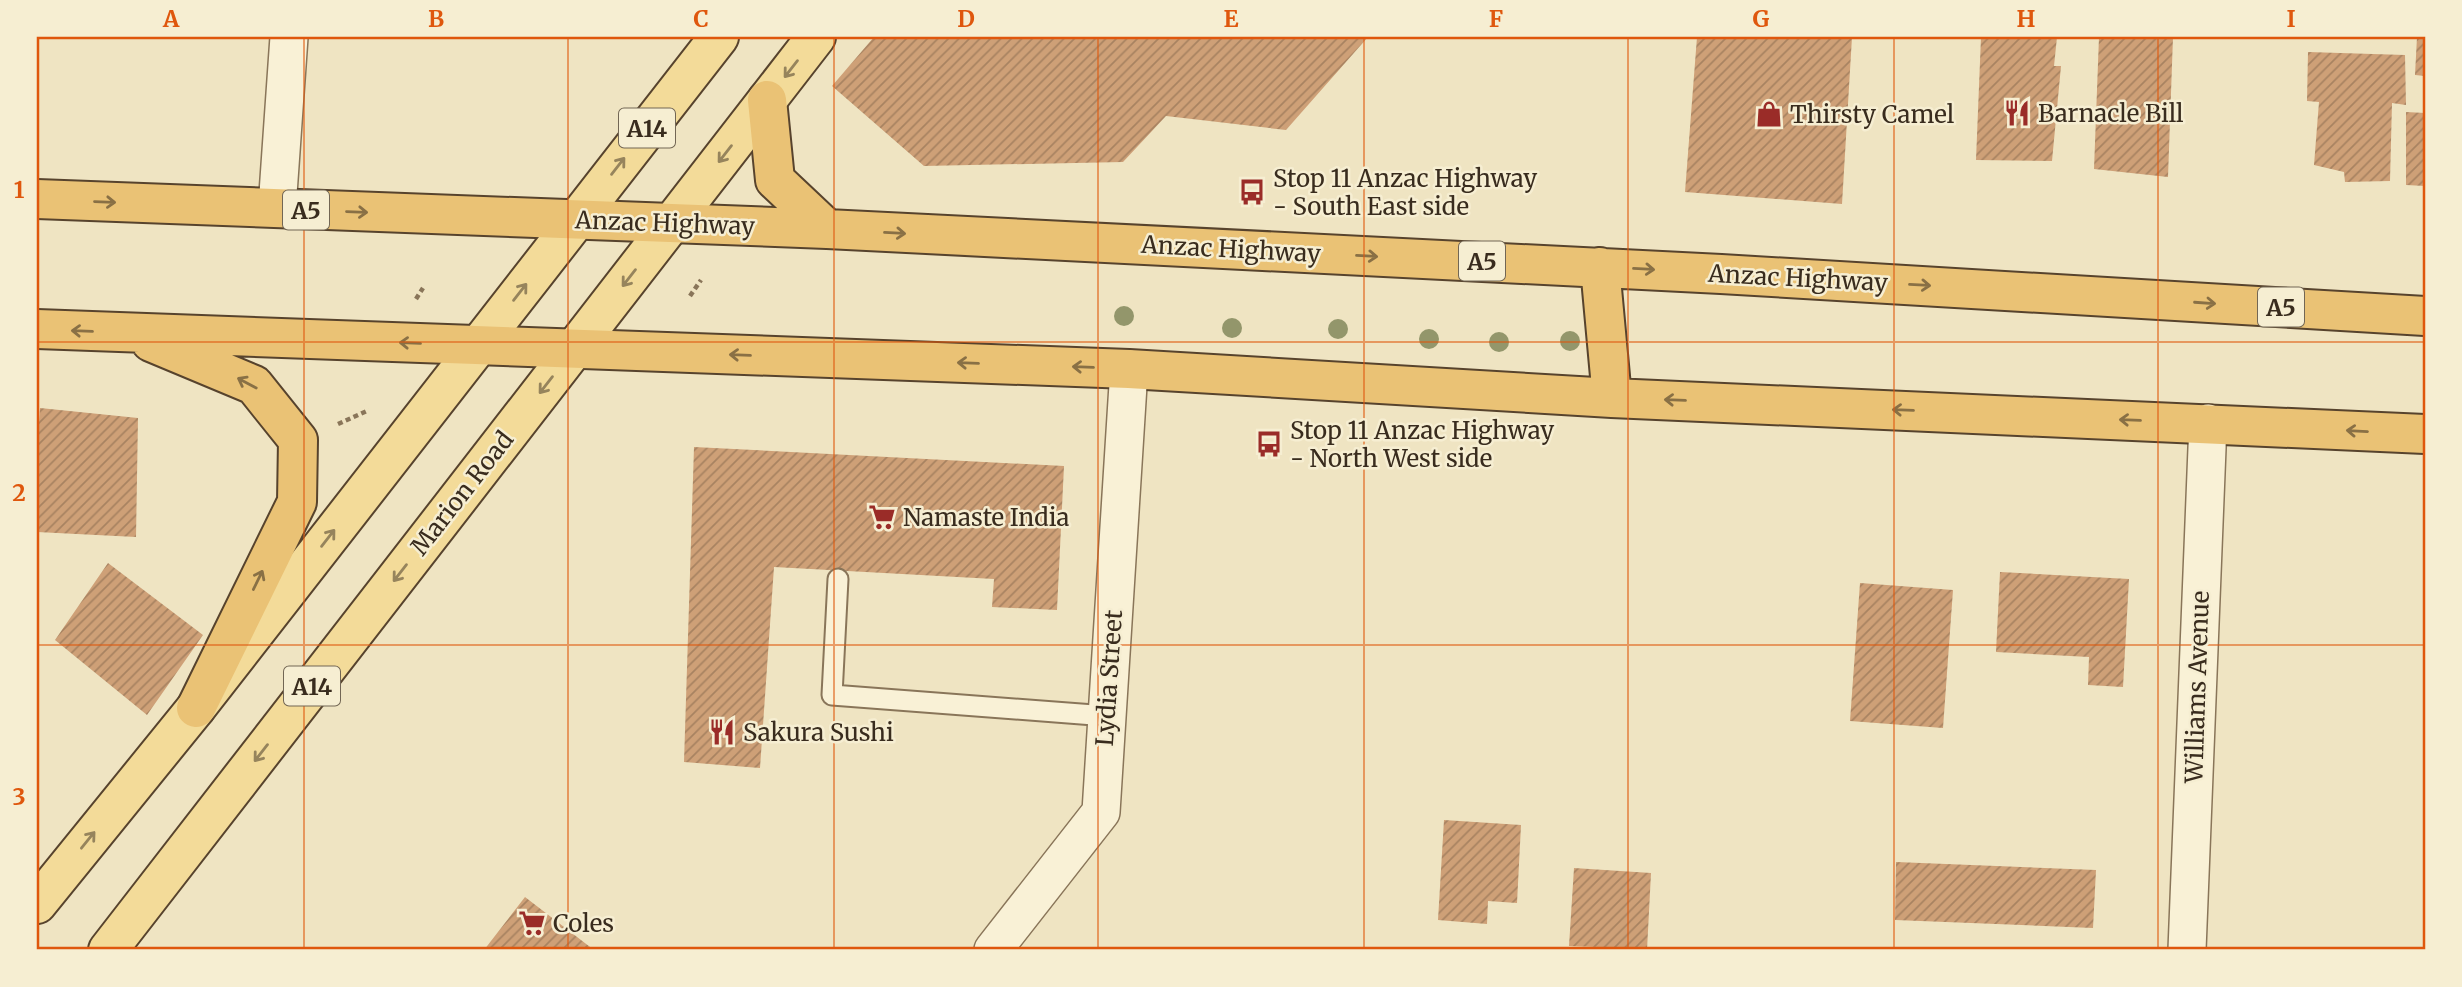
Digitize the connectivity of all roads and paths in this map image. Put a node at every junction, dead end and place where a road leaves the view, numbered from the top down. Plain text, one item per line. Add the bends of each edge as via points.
1 (289, 37) edge
2 (719, 37) edge
3 (816, 37) edge
4 (767, 100) junction
5 (37, 199) edge
6 (277, 208) junction
7 (576, 220) junction
8 (671, 224) junction
9 (827, 229) junction
10 (1600, 267) junction
11 (701, 281) dead end
12 (690, 296) dead end
13 (2425, 316) edge
14 (37, 329) edge
15 (127, 332) junction
16 (478, 345) junction
17 (574, 349) junction
18 (1129, 369) junction
19 (1612, 398) junction
20 (369, 410) dead end
21 (2208, 423) junction
22 (334, 425) dead end
23 (2425, 434) edge
24 (838, 579) dead end
25 (196, 708) junction
26 (1107, 716) junction
27 (37, 904) edge
28 (108, 950) edge
29 (993, 950) edge
30 (2187, 950) edge

1 - 6 street
7 -> 2 main road, A14
3 -> 4 main road, Marion Road / A14
4 -> 8 main road, Marion Road / A14
4 - 9 highway via 775,180
5 -> 6 highway, Anzac Highway / A5
6 -> 7 highway, Anzac Highway / A5
7 - 8 highway, Anzac Highway / A5
16 -> 7 main road, A14
8 - 9 highway, Anzac Highway / A5
8 -> 17 main road, Marion Road / A14
9 -> 10 highway, Anzac Highway / A5
10 -> 13 highway, Anzac Highway / A5
10 - 19 highway
11 - 12 path
15 -> 14 highway
16 -> 15 highway
25 -> 15 highway via 297,502 298,440 254,384
16 - 17 highway
25 -> 16 main road, A14
18 -> 17 highway
17 -> 28 main road, Marion Road / A14
18 - 19 highway
18 - 26 street, Lydia Street
21 -> 19 highway
20 - 22 path
23 -> 21 highway
21 - 30 street, Williams Avenue
24 - 26 lane via 832,695
27 -> 25 main road, A14
26 - 29 street, Lydia Street via 1101,811

